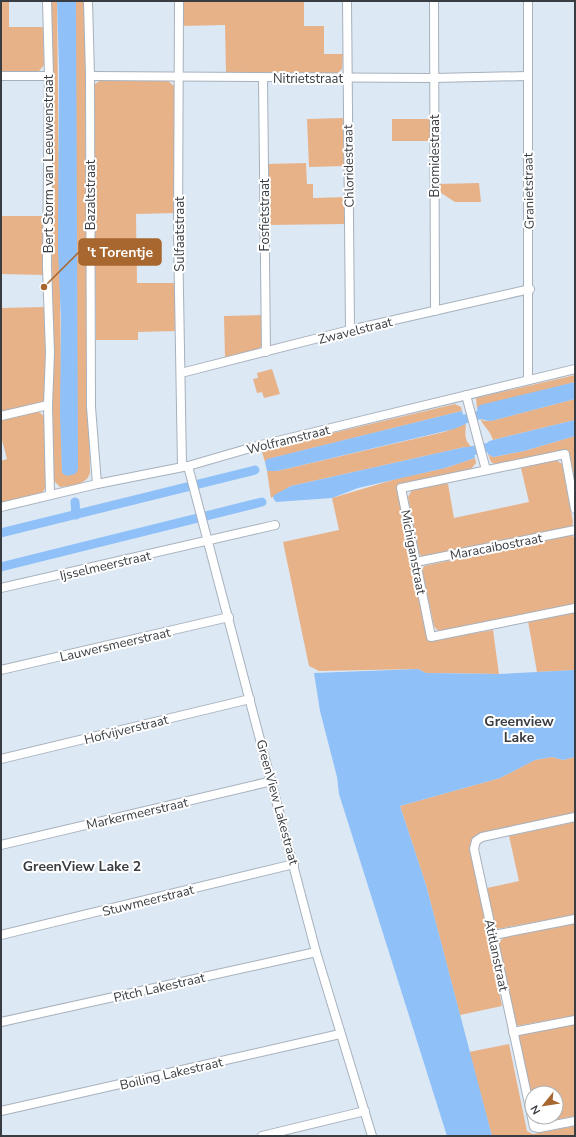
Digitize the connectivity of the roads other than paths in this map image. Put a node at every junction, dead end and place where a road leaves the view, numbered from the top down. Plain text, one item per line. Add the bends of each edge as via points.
1 (47, 1) edge
2 (88, 1) edge
3 (179, 1) edge
4 (347, 1) edge
5 (434, 1) edge
6 (528, 1) edge
7 (1, 76) edge
8 (49, 76) junction
9 (90, 76) junction
10 (527, 76) junction
11 (179, 77) junction
12 (263, 78) junction
13 (347, 78) junction
14 (434, 78) junction
15 (530, 290) junction
16 (435, 311) junction
17 (350, 330) junction
18 (266, 352) junction
19 (575, 369) edge
20 (181, 373) junction
21 (528, 380) junction
22 (466, 396) junction
23 (48, 405) junction
24 (1, 416) edge
25 (187, 467) junction
26 (486, 470) junction
27 (98, 484) junction
28 (50, 495) junction
29 (1, 508) edge
30 (575, 509) edge
31 (275, 525) dead end
32 (575, 530) edge
33 (209, 541) junction
34 (416, 562) junction
35 (1, 588) edge
36 (575, 608) edge
37 (229, 617) junction
38 (1, 670) edge
39 (250, 698) junction
40 (1, 759) edge
41 (272, 781) junction
42 (575, 817) edge
43 (1, 845) edge
44 (294, 864) junction
45 (575, 919) edge
46 (1, 935) edge
47 (494, 935) junction
48 (316, 952) junction
49 (575, 1020) edge
50 (1, 1022) edge
51 (513, 1032) junction
52 (340, 1034) junction
53 (365, 1110) junction
54 (1, 1111) edge
55 (575, 1121) edge
56 (262, 1136) edge
57 (372, 1136) edge

1 - 8 street, Bert Storm van Leeuwenstraat
2 - 9 street, Bazaltstraat
3 - 11 street, Sulfaatstraat
4 - 13 street, Chloridestraat
5 - 14 street, Bromidestraat
6 - 10 street, Granietstraat
7 - 8 street
8 - 23 street, Bert Storm van Leeuwenstraat
9 - 11 street, Nitrietstraat
9 - 27 street, Bazaltstraat via 91,407
10 - 14 street, Nitrietstraat
10 - 15 street, Granietstraat
11 - 12 street, Nitrietstraat
11 - 20 street, Sulfaatstraat via 178,234
12 - 13 street, Nitrietstraat
12 - 18 street, Fosfietstraat
13 - 14 street, Nitrietstraat
13 - 17 street, Chloridestraat
14 - 16 street, Bromidestraat
15 - 16 street, Zwavelstraat
15 - 21 street, Granietstraat
16 - 17 street, Zwavelstraat
17 - 18 street, Zwavelstraat
18 - 20 street, Zwavelstraat
19 - 21 street, Wolframstraat
20 - 25 street, Sulfaatstraat
21 - 22 street, Wolframstraat
22 - 25 street, Wolframstraat via 257,446
22 - 26 street
23 - 24 street
23 - 28 street, Bert Storm van Leeuwenstraat
25 - 27 street, Wolframstraat
25 - 33 street, GreenView Lakestraat
26 - 30 street, Michiganstraat via 564,454
26 - 34 street, Michiganstraat via 401,488
27 - 28 street, Wolframstraat
28 - 29 street, Wolframstraat
31 - 33 street, Ijsselmeerstraat
32 - 34 street, Maracaibostraat
33 - 35 street, Ijsselmeerstraat
33 - 37 street, GreenView Lakestraat
34 - 36 street, Michiganstraat via 431,637
37 - 38 street, Lauwersmeerstraat
37 - 39 street, GreenView Lakestraat
39 - 40 street, Hofvijverstraat
39 - 41 street, GreenView Lakestraat
41 - 43 street, Markermeerstraat
41 - 44 street, GreenView Lakestraat
42 - 47 street, Atitlanstraat via 482,837 476,841 474,849
44 - 46 street, Stuwmeerstraat
44 - 48 street, GreenView Lakestraat
45 - 47 street
47 - 51 street, Atitlanstraat
48 - 50 street, Pitch Lakestraat
48 - 52 street, GreenView Lakestraat
49 - 51 street
51 - 55 street, Atitlanstraat via 534,1127
52 - 53 street, GreenView Lakestraat
52 - 54 street, Boiling Lakestraat
53 - 56 street
53 - 57 street, GreenView Lakestraat

